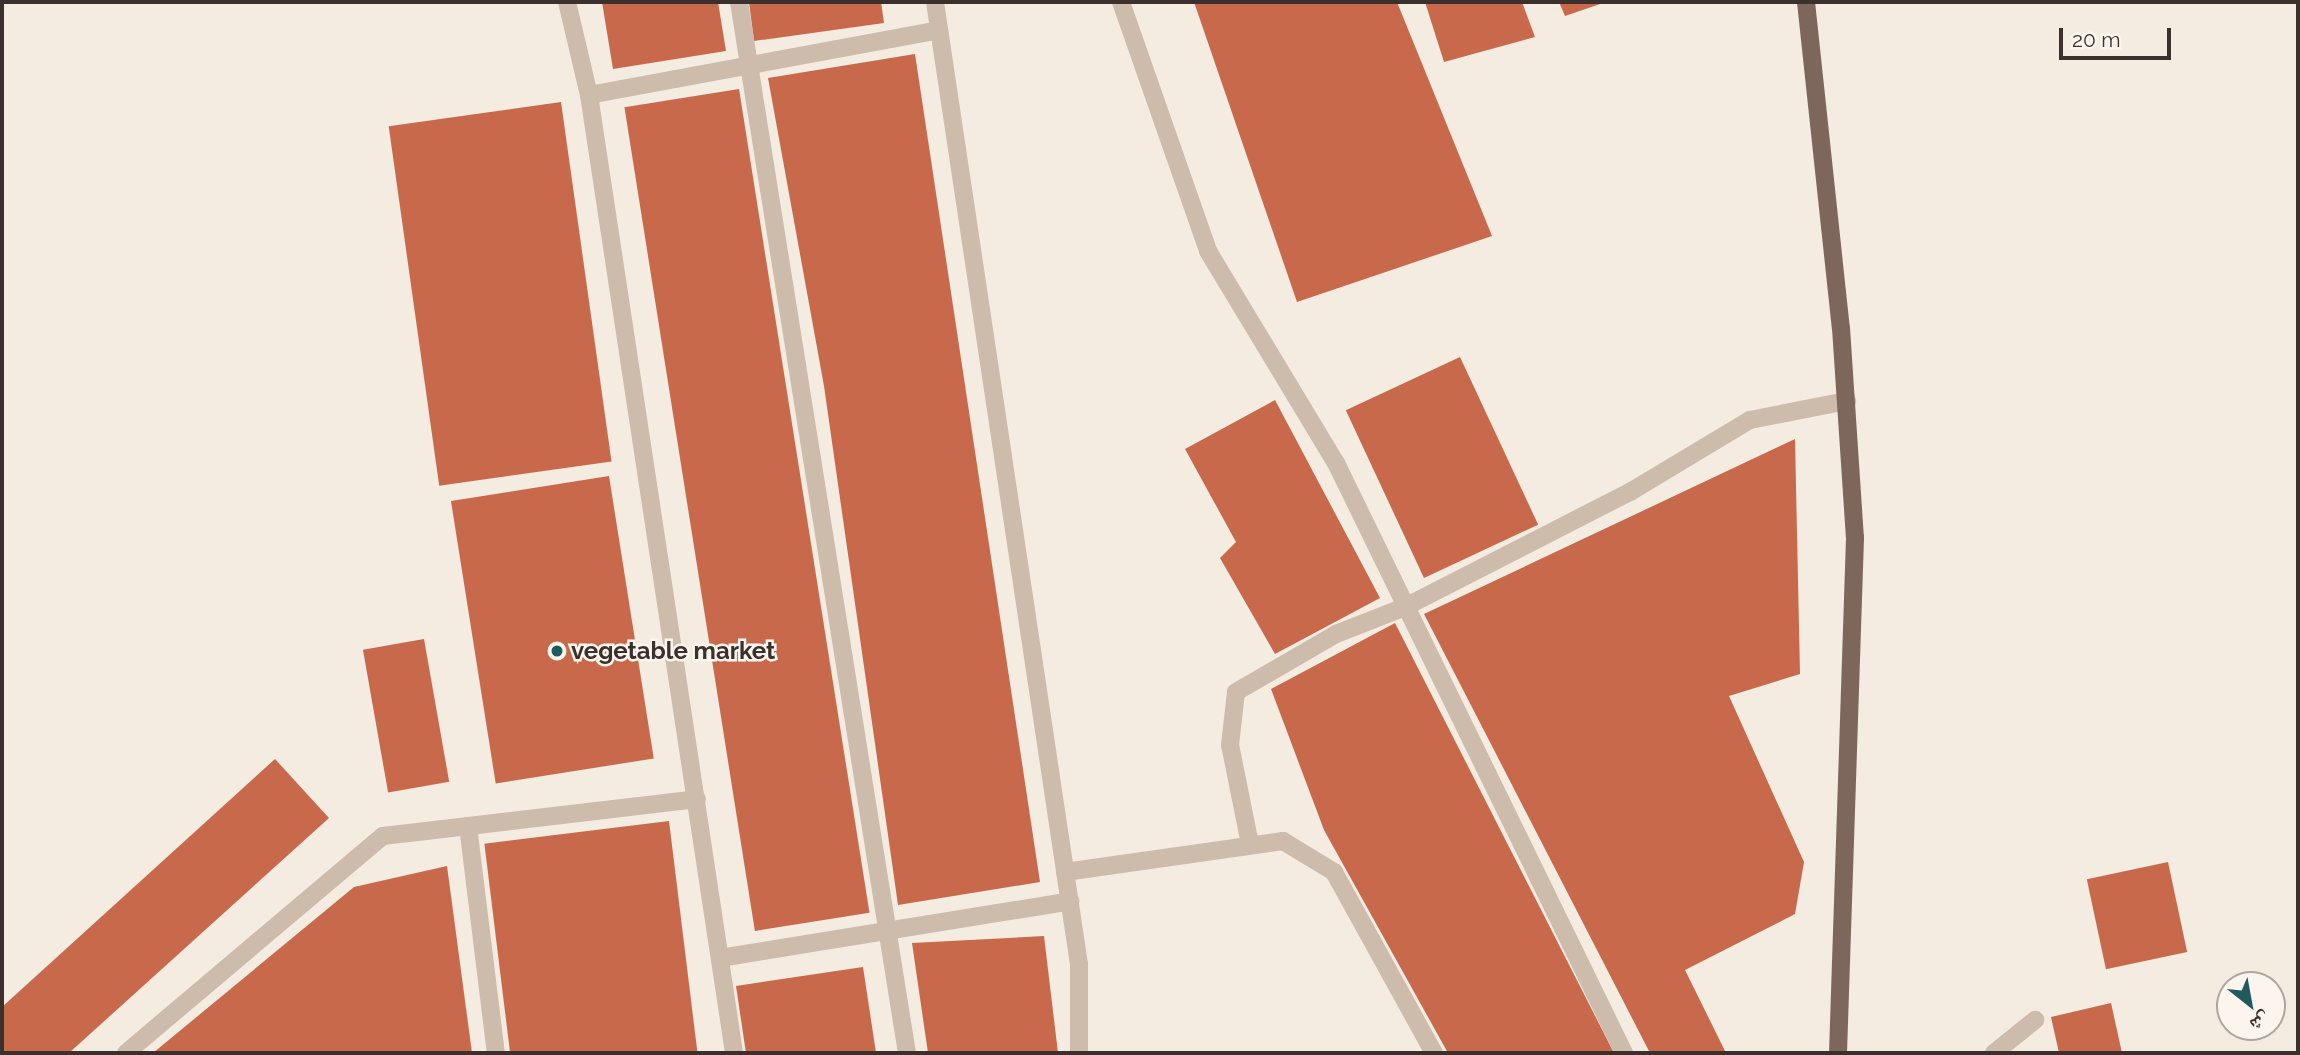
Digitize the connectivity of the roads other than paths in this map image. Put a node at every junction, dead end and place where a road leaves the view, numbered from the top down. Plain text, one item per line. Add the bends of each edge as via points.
1 (567, 2) edge
2 (738, 2) edge
3 (935, 2) edge
4 (1121, 2) edge
5 (1806, 2) edge
6 (939, 30) junction
7 (748, 61) junction
8 (589, 95) junction
9 (1847, 401) junction
10 (1405, 607) junction
11 (697, 799) junction
12 (468, 826) junction
13 (1250, 844) junction
14 (1065, 872) junction
15 (1070, 901) junction
16 (887, 928) junction
17 (720, 958) junction
18 (2035, 1020) dead end
19 (126, 1053) edge
20 (496, 1053) edge
21 (734, 1053) edge
22 (907, 1053) edge
23 (1079, 1053) edge
24 (1434, 1053) edge
25 (1624, 1053) edge
26 (1838, 1053) edge
27 (1994, 1053) edge

1 - 8 street
2 - 7 street
3 - 6 street
4 - 10 street via 1208,251 1336,463
5 - 9 main road
6 - 7 street
6 - 14 street
7 - 8 street
7 - 16 street
8 - 11 street
9 - 10 street via 1751,420 1630,492
9 - 26 main road via 1855,538 1853,743
10 - 13 street via 1336,634 1236,692 1230,745
10 - 25 street
11 - 12 street
11 - 17 street
12 - 19 street via 383,836
12 - 20 street
13 - 14 street
13 - 24 street via 1283,841 1334,872
14 - 15 street
15 - 16 street
15 - 23 street via 1079,964
16 - 17 street
16 - 22 street
17 - 21 street
18 - 27 street

